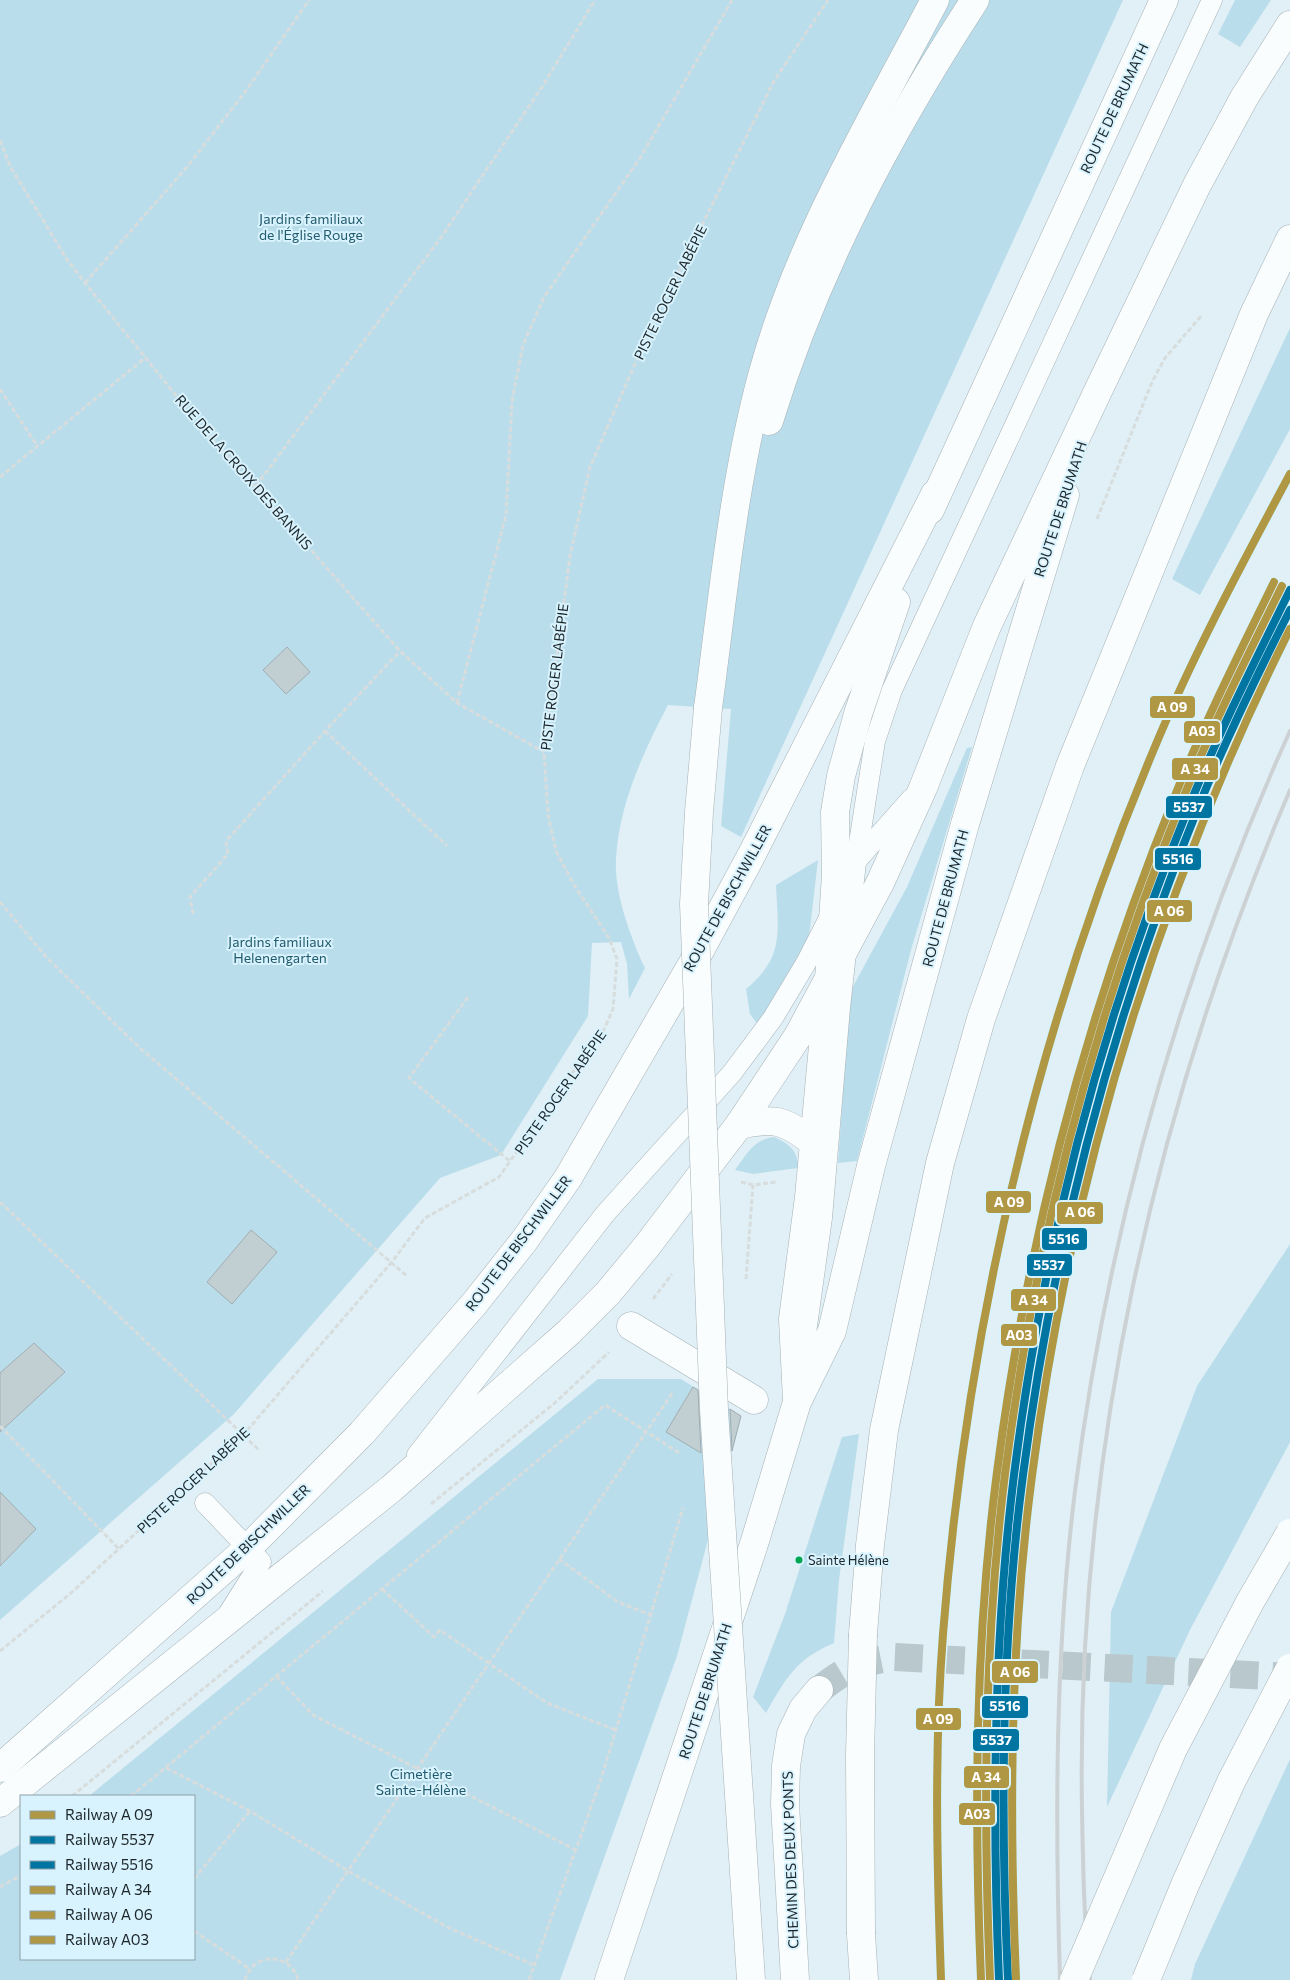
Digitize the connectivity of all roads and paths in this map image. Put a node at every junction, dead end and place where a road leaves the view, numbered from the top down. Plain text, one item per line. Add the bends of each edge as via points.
1 (309, 0) edge
2 (595, 0) edge
3 (732, 0) edge
4 (828, 0) edge
5 (936, 0) edge
6 (974, 0) edge
7 (1164, 0) edge
8 (1212, 0) edge
9 (1290, 25) edge
10 (0, 140) edge
11 (1290, 240) edge
12 (85, 283) junction
13 (146, 357) junction
14 (0, 388) edge
15 (1097, 393) junction
16 (38, 447) junction
17 (0, 477) edge
18 (256, 486) junction
19 (935, 494) junction
20 (717, 639) junction
21 (400, 651) junction
22 (457, 703) junction
23 (325, 731) junction
24 (544, 752) junction
25 (924, 784) junction
26 (447, 846) dead end
27 (856, 862) junction
28 (0, 902) edge
29 (833, 910) junction
30 (193, 914) dead end
31 (846, 948) junction
32 (829, 980) junction
33 (468, 997) dead end
34 (739, 1125) junction
35 (813, 1142) junction
36 (511, 1162) junction
37 (0, 1202) edge
38 (391, 1262) junction
39 (407, 1276) dead end
40 (631, 1326) dead end
41 (676, 1386) dead end
42 (754, 1400) dead end
43 (797, 1402) junction
44 (0, 1426) edge
45 (646, 1431) junction
46 (244, 1434) junction
47 (259, 1450) dead end
48 (682, 1455) dead end
49 (201, 1473) dead end
50 (392, 1488) junction
51 (180, 1492) dead end
52 (685, 1502) dead end
53 (205, 1503) dead end
54 (1290, 1533) edge
55 (248, 1548) junction
56 (119, 1549) junction
57 (560, 1559) junction
58 (382, 1589) junction
59 (651, 1615) junction
60 (217, 1630) junction
61 (0, 1651) edge
62 (488, 1664) junction
63 (1290, 1668) edge
64 (276, 1676) junction
65 (819, 1690) tunnel mouth
66 (616, 1730) junction
67 (0, 1768) edge
68 (166, 1768) junction
69 (416, 1770) junction
70 (132, 1795) edge
71 (0, 1803) edge
72 (250, 1811) junction
73 (576, 1850) junction
74 (348, 1871) junction
75 (20, 1876) edge
76 (195, 1877) edge
77 (0, 1887) edge
78 (195, 1932) edge
79 (286, 1962) junction
80 (534, 1966) junction
81 (250, 1969) junction
82 (246, 1980) edge
83 (298, 1980) edge
84 (529, 1980) edge
85 (609, 1980) edge
86 (752, 1980) edge
87 (795, 1980) edge
88 (864, 1980) edge
89 (1074, 1980) edge
90 (1146, 1980) edge

1 - 12 path via 245,92 187,167
2 - 18 path via 542,87 442,236
3 - 22 path via 640,158 544,297 523,345 512,401 506,515
4 - 24 path, PISTE ROGER LABÉPIE via 774,81 652,325 590,467 570,556
5 - 20 main road via 831,196 792,287 762,376 741,473
6 - 20 main road via 855,206 813,295 780,383 752,477
7 - 19 main road, ROUTE DE BRUMATH
8 - 27 lane via 892,690 875,741
9 - 15 main road, ROUTE DE BRUMATH via 1244,98 1197,185
10 - 12 path, RUE DE LA CROIX DES BANNIS via 10,166 66,258
11 - 88 main road, bridge via 1250,323 1070,766 981,1019 940,1164 884,1430 870,1545 863,1634 860,1755
12 - 13 path, RUE DE LA CROIX DES BANNIS
13 - 16 path
13 - 18 path, RUE DE LA CROIX DES BANNIS via 195,419
14 - 16 path
15 - 25 main road, ROUTE DE BRUMATH via 987,626
15 - 43 main road, ROUTE DE BRUMATH via 965,824 871,1166 832,1331
16 - 17 path
18 - 21 path, RUE DE LA CROIX DES BANNIS
19 - 29 main road, ROUTE DE BRUMATH via 858,714 841,776 835,812
19 - 55 main road, ROUTE DE BISCHWILLER via 751,856 568,1178 474,1304 362,1434
20 - 86 main road, bridge via 708,708 694,904 714,1410
21 - 22 path, RUE DE LA CROIX DES BANNIS
21 - 23 path
22 - 24 path, RUE DE LA CROIX DES BANNIS
23 - 26 path
23 - 30 path via 226,842 228,854 190,897
24 - 36 path, PISTE ROGER LABÉPIE via 548,814 556,851 609,938 617,959 613,1009 602,1034
25 - 27 lane
25 - 31 main road, ROUTE DE BRUMATH via 880,883
27 - 29 lane
27 - 31 lane
28 - 38 path via 47,958 141,1048
29 - 32 main road, ROUTE DE BRUMATH
29 - 50 lane via 773,1018 732,1073 604,1214
31 - 32 main road, ROUTE DE BRUMATH
31 - 43 lane via 822,1218
32 - 34 main road via 798,1036
32 - 35 main road, ROUTE DE BRUMATH
33 - 36 path via 410,1078
34 - 35 main road via 763,1119 784,1123
34 - 50 main road via 648,1246 608,1293 569,1332
35 - 43 main road, ROUTE DE BRUMATH via 793,1319
36 - 38 path, PISTE ROGER LABÉPIE via 499,1177 425,1218
37 - 46 path
38 - 39 path
38 - 46 path, PISTE ROGER LABÉPIE
40 - 42 main road
41 - 45 path
43 - 85 main road, ROUTE DE BRUMATH via 754,1544
44 - 56 path
45 - 48 path
45 - 57 path
45 - 58 path via 605,1405
46 - 47 path
46 - 49 path, PISTE ROGER LABÉPIE
50 - 60 main road
51 - 56 path, PISTE ROGER LABÉPIE
52 - 59 path
53 - 55 lane
54 - 89 main road, bridge via 1250,1602 1174,1749
55 - 60 lane via 261,1562
55 - 67 main road, ROUTE DE BISCHWILLER
56 - 61 path, PISTE ROGER LABÉPIE
57 - 59 path via 618,1602
57 - 62 path
58 - 62 path via 434,1637 440,1630
58 - 64 path
59 - 66 path
60 - 71 main road
62 - 66 path via 547,1703
62 - 69 path
63 - 90 main road, bridge via 1232,1782
64 - 68 path
64 - 69 path via 313,1715
65 - 87 main road, CHEMIN DES DEUX PONTS via 803,1709 790,1734 786,1766 785,1804
66 - 73 path
68 - 70 path
68 - 72 path
69 - 73 path
69 - 74 path
72 - 74 path
72 - 76 path
73 - 80 path
74 - 79 path
74 - 80 path via 448,1927
75 - 77 path
78 - 81 path
79 - 81 path via 270,1958
79 - 83 path
80 - 84 path
81 - 82 path

